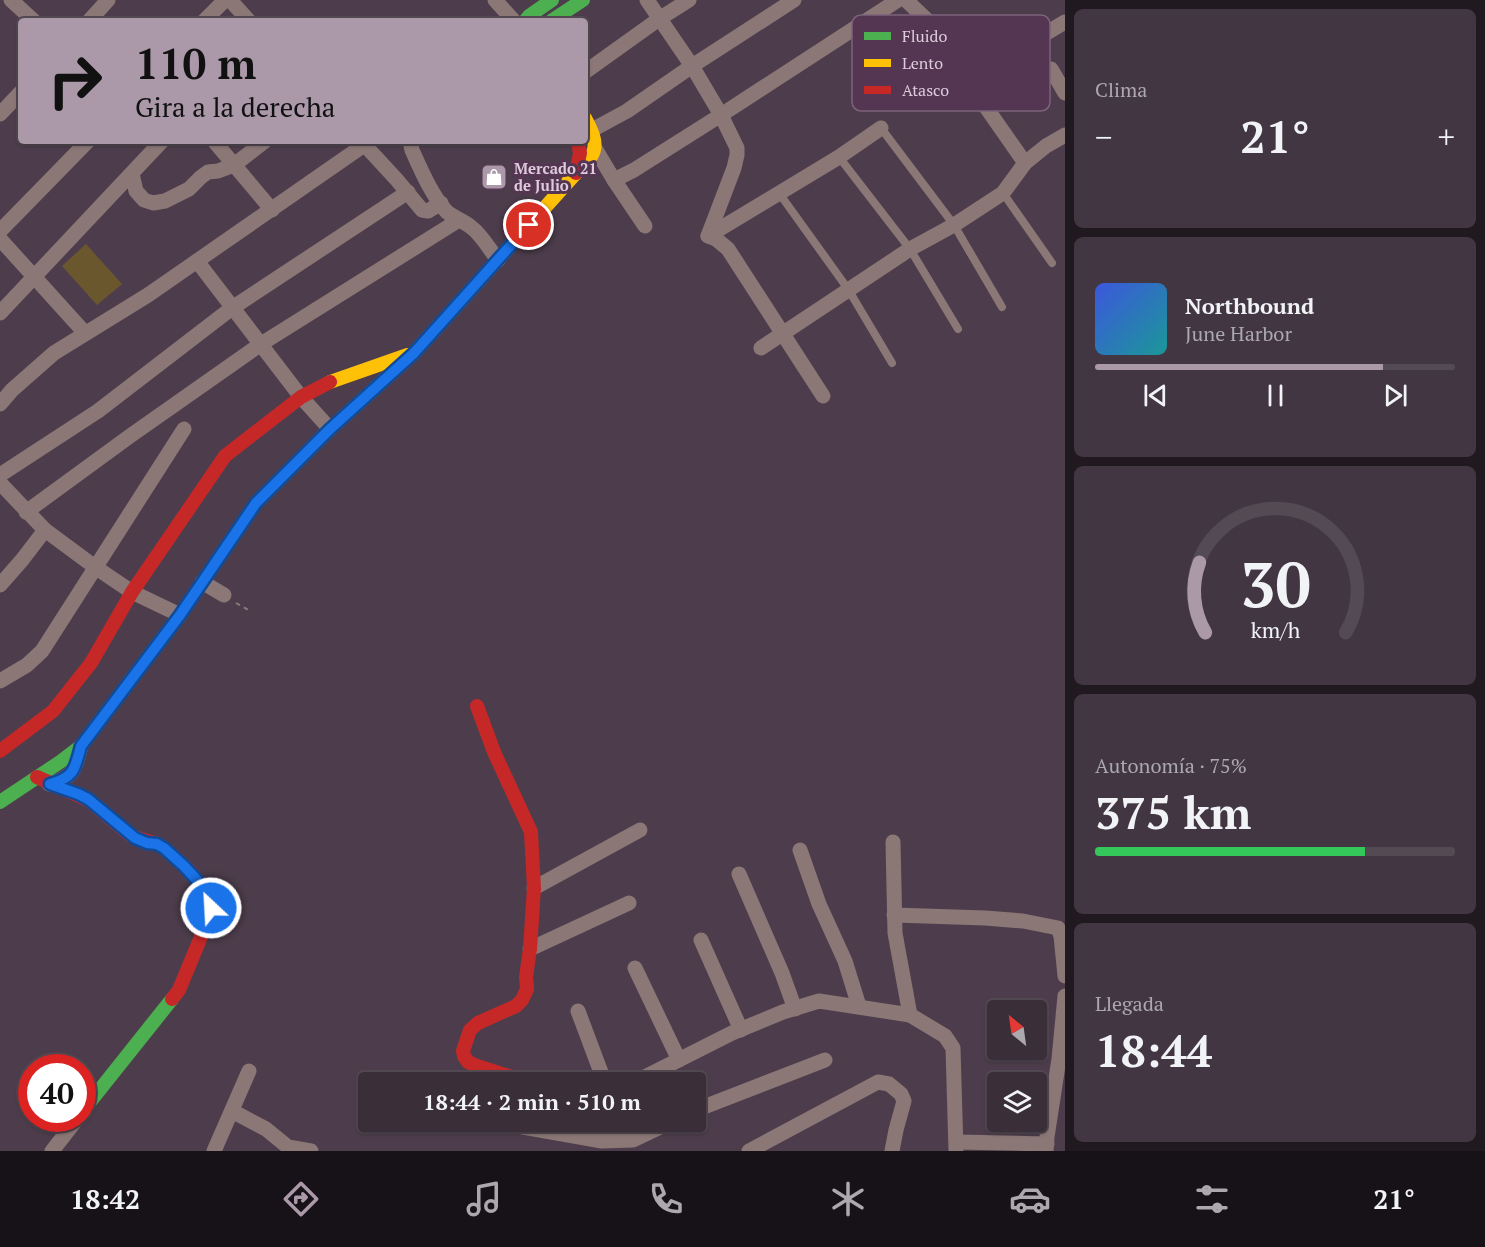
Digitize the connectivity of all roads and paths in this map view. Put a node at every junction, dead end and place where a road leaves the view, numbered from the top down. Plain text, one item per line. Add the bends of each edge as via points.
1 (11, 0) edge
2 (108, 0) edge
3 (225, 0) edge
4 (230, 0) edge
5 (495, 0) edge
6 (552, 0) edge
7 (583, 0) edge
8 (647, 0) edge
9 (689, 0) edge
10 (794, 0) edge
11 (898, 0) edge
12 (906, 0) edge
13 (875, 15) edge
14 (922, 15) edge
15 (31, 18) edge
16 (92, 18) edge
17 (207, 18) edge
18 (246, 18) edge
19 (511, 18) edge
20 (527, 18) edge
21 (556, 18) edge
22 (659, 19) junction
23 (1065, 22) edge
24 (852, 30) edge
25 (1050, 31) edge
26 (692, 66) junction
27 (1051, 69) dead end
28 (588, 70) edge
29 (1065, 93) edge
30 (18, 95) edge
31 (989, 111) edge
32 (0, 114) edge
33 (721, 115) junction
34 (589, 124) edge
35 (881, 128) joint
36 (1065, 135) edge
37 (84, 144) edge
38 (159, 144) edge
39 (216, 144) edge
40 (261, 144) edge
41 (362, 144) edge
42 (364, 144) edge
43 (411, 144) edge
44 (579, 144) edge
45 (596, 150) junction
46 (839, 157) junction
47 (1025, 163) junction
48 (234, 165) junction
49 (576, 173) junction
50 (132, 174) junction
51 (614, 180) junction
52 (408, 192) junction
53 (779, 193) junction
54 (1003, 193) junction
55 (441, 203) junction
56 (272, 210) junction
57 (459, 220) junction
58 (954, 225) junction
59 (645, 226) dead end
60 (0, 231) edge
61 (708, 236) junction
62 (0, 239) edge
63 (910, 249) junction
64 (498, 260) junction
65 (197, 261) junction
66 (1052, 263) dead end
67 (34, 276) junction
68 (848, 290) junction
69 (1002, 307) dead end
70 (232, 308) junction
71 (0, 313) edge
72 (958, 329) dead end
73 (85, 333) junction
74 (784, 334) junction
75 (261, 344) junction
76 (761, 348) dead end
77 (414, 353) junction
78 (892, 363) dead end
79 (823, 396) dead end
80 (301, 397) junction
81 (0, 404) edge
82 (183, 429) dead end
83 (330, 429) junction
84 (0, 475) edge
85 (0, 483) edge
86 (26, 513) junction
87 (45, 530) junction
88 (95, 567) junction
89 (202, 582) junction
90 (0, 585) edge
91 (132, 592) junction
92 (224, 595) joint
93 (250, 611) dead end
94 (180, 615) junction
95 (0, 681) edge
96 (477, 706) dead end
97 (81, 746) joint
98 (0, 751) edge
99 (44, 781) junction
100 (0, 802) edge
101 (640, 830) dead end
102 (893, 842) dead end
103 (800, 850) dead end
104 (739, 874) dead end
105 (534, 888) junction
106 (629, 903) dead end
107 (894, 915) junction
108 (701, 940) dead end
109 (530, 949) junction
110 (635, 968) dead end
111 (1065, 976) edge
112 (1065, 996) edge
113 (859, 1006) junction
114 (795, 1009) junction
115 (578, 1011) dead end
116 (910, 1015) junction
117 (741, 1030) junction
118 (680, 1060) junction
119 (825, 1060) dead end
120 (249, 1071) dead end
121 (494, 1072) edge
122 (601, 1072) edge
123 (655, 1072) edge
124 (96, 1094) edge
125 (706, 1106) edge
126 (232, 1111) junction
127 (67, 1132) edge
128 (551, 1132) edge
129 (650, 1132) edge
130 (957, 1146) edge
131 (1046, 1147) edge
132 (52, 1151) edge
133 (214, 1151) edge
134 (311, 1151) edge
135 (749, 1151) edge
136 (892, 1151) edge

1 - 15 street
2 - 16 street
3 - 17 street
4 - 18 street
5 - 19 street
6 - 20 street
7 - 21 street
8 - 22 street
9 - 22 street
10 - 26 street
11 - 13 street
12 - 14 street
22 - 26 street
22 - 28 street
23 - 25 street
24 - 33 street
26 - 33 street
26 - 34 street via 627,111
27 - 29 street
30 - 32 street
31 - 47 street
33 - 51 street
33 - 61 street via 737,155
34 - 45 street
35 - 46 street
35 - 58 lane
36 - 47 street
37 - 60 street
38 - 50 street
39 - 48 street
40 - 48 street
41 - 56 street
42 - 52 street
43 - 55 street
44 - 49 street
45 - 49 street via 590,162
45 - 51 street
46 - 53 street
46 - 63 lane
47 - 54 street
48 - 50 street via 208,172 189,189 153,203 136,191
48 - 56 street
49 - 64 street
50 - 67 street
51 - 59 street
52 - 55 street via 422,210 428,211
52 - 70 street
53 - 61 street
53 - 68 lane
54 - 58 street
54 - 66 lane
55 - 57 street
56 - 65 street
57 - 64 street via 470,225
57 - 75 street
58 - 63 street
58 - 69 lane
61 - 74 street via 728,249
62 - 67 street
63 - 68 street
63 - 72 lane
64 - 77 street
65 - 70 street
65 - 73 street
67 - 71 street
67 - 73 street
68 - 74 street
68 - 78 lane
70 - 75 street
70 - 84 street via 98,411
73 - 81 street via 54,353
74 - 76 street
74 - 79 street
75 - 80 street
75 - 86 street
77 - 80 street via 329,382
77 - 83 street
80 - 83 street
80 - 91 street via 225,456
82 - 88 street
83 - 89 street via 256,503
85 - 86 street
86 - 87 street
87 - 88 street
87 - 90 street
88 - 91 street
88 - 95 street via 42,651
89 - 92 street
89 - 94 street
91 - 94 street
91 - 98 street via 91,663 53,711
92 - 93 path
94 - 97 street
96 - 105 street via 531,832
97 - 99 street via 66,779
99 - 100 street
99 - 124 street via 88,799 135,838 164,848 202,885 211,901 210,915 179,990
101 - 105 street
102 - 107 street
103 - 113 street
104 - 114 street
105 - 109 street
106 - 109 street
107 - 111 street via 1023,921 1058,928
107 - 116 street
108 - 117 street
109 - 121 street via 527,989 522,1000 478,1023 470,1030 463,1050 468,1062
110 - 118 street
112 - 131 street
113 - 114 street via 819,1001
113 - 116 street
114 - 117 street
115 - 122 street
116 - 130 street via 945,1036 953,1048
117 - 118 street
118 - 123 street
119 - 125 street
120 - 126 street
126 - 133 street
126 - 134 street via 266,1129 288,1147
127 - 132 street
128 - 129 street via 602,1141 633,1140
130 - 131 street
135 - 136 street via 878,1082 889,1084 904,1101

